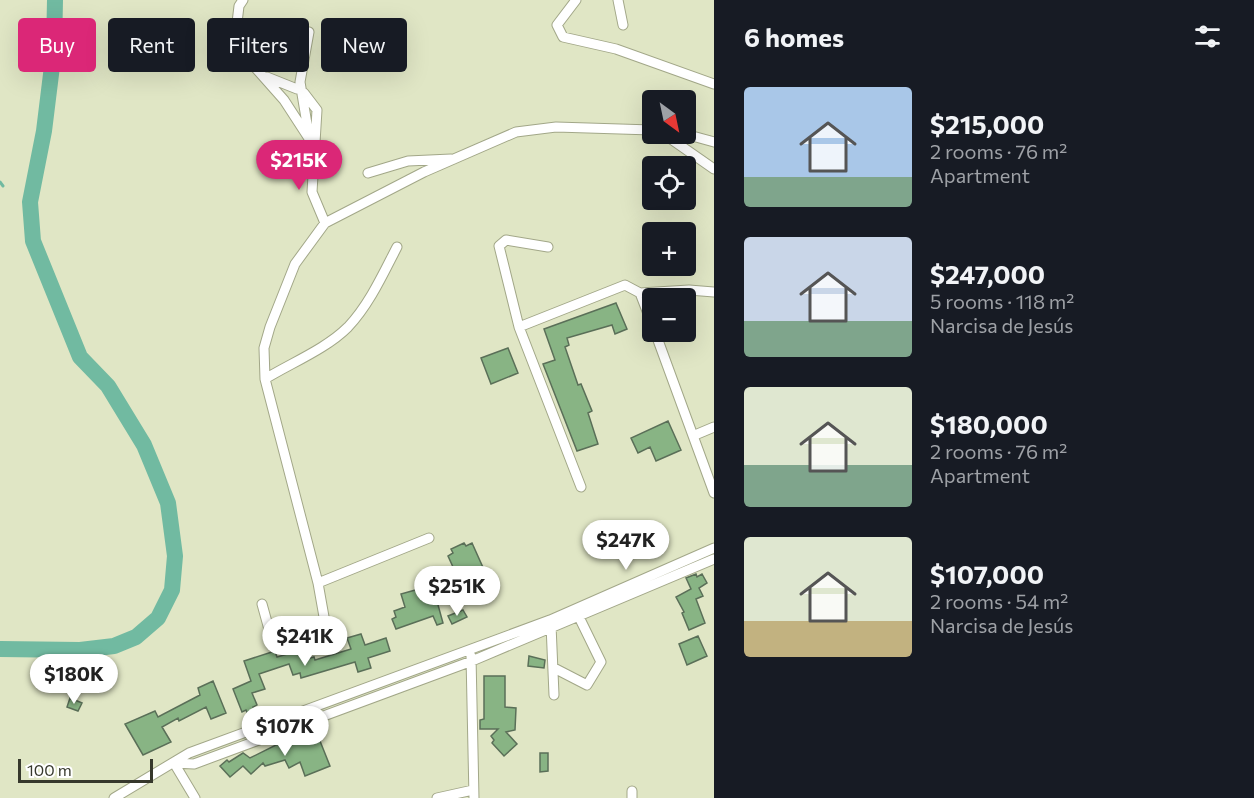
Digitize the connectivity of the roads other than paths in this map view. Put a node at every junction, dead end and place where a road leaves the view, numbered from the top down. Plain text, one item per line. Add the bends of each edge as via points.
1 (243, 0) edge
2 (576, 0) edge
3 (618, 0) edge
4 (623, 25) dead end
5 (302, 72) edge
6 (264, 76) junction
7 (714, 84) edge
8 (642, 130) edge
9 (696, 137) edge
10 (310, 140) junction
11 (714, 142) edge
12 (678, 144) edge
13 (312, 152) junction
14 (453, 159) junction
15 (714, 169) edge
16 (368, 173) dead end
17 (325, 223) junction
18 (397, 247) dead end
19 (548, 247) dead end
20 (714, 292) edge
21 (640, 293) junction
22 (642, 298) edge
23 (519, 327) junction
24 (659, 342) edge
25 (265, 379) junction
26 (714, 427) edge
27 (695, 435) junction
28 (581, 487) dead end
29 (714, 494) edge
30 (429, 538) dead end
31 (714, 548) edge
32 (714, 559) edge
33 (318, 583) junction
34 (262, 604) dead end
35 (579, 617) junction
36 (551, 624) junction
37 (471, 650) junction
38 (472, 662) junction
39 (554, 668) junction
40 (554, 695) dead end
41 (174, 763) junction
42 (474, 794) edge
43 (114, 798) edge
44 (195, 798) edge
45 (437, 798) edge

1 - 6 street via 236,31 244,55
2 - 7 street via 557,25 563,37 616,49
3 - 4 street
5 - 10 street
6 - 10 street
6 - 13 street via 301,91 317,110
8 - 14 street via 556,127 516,132
9 - 11 street
10 - 13 street
12 - 15 street
13 - 17 street via 312,192
14 - 16 street via 408,161
14 - 17 street
17 - 25 street via 295,264 270,327 264,348
18 - 25 street via 349,326
19 - 23 street via 506,240 499,246
20 - 21 street
21 - 22 street
21 - 23 street via 621,285
23 - 28 street
24 - 27 street
25 - 33 street
26 - 27 street
27 - 29 street
30 - 33 street
31 - 36 street
32 - 35 street
33 - 34 street via 327,621 319,634 290,640 270,633
35 - 36 street
35 - 39 street via 601,662 587,685
36 - 37 street
36 - 38 street
36 - 39 street
37 - 38 street
37 - 41 street via 189,753
38 - 41 street via 194,764
38 - 42 street
39 - 40 street
41 - 43 street
41 - 44 street
42 - 45 street

